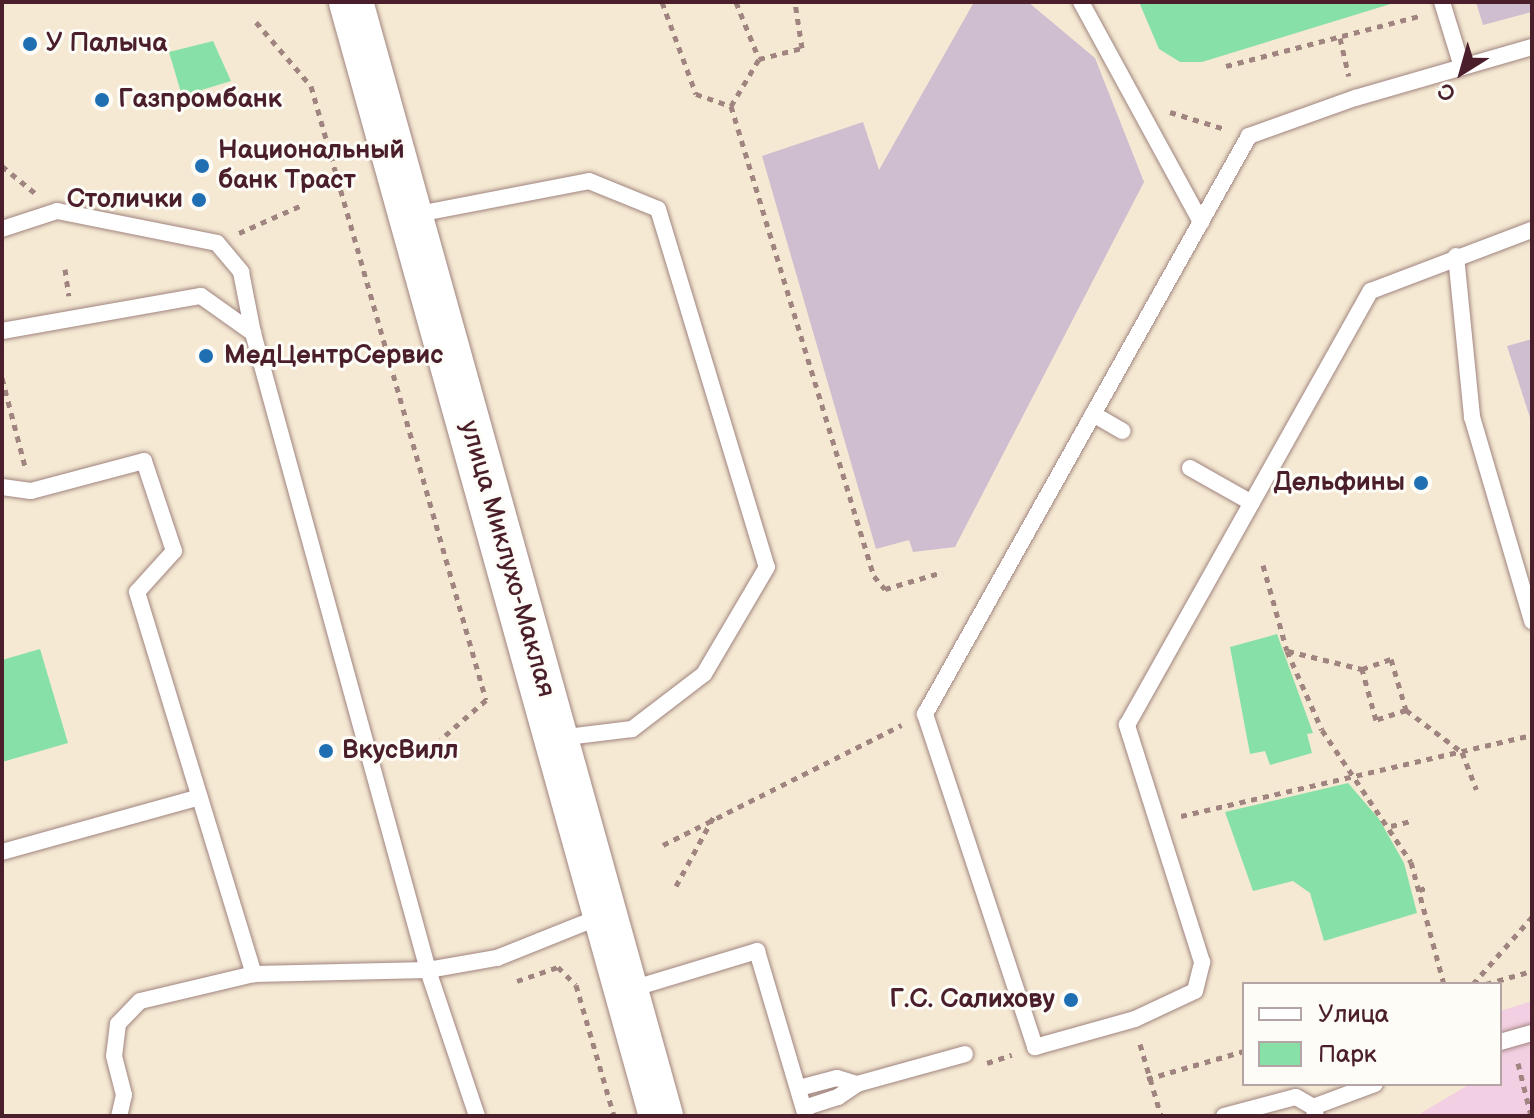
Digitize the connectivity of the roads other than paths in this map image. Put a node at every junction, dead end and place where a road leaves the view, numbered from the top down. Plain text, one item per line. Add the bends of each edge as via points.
1 (1081, 2) edge
2 (1443, 5) edge
3 (357, 7) edge
4 (1532, 47) edge
5 (1462, 67) junction
6 (412, 215) junction
7 (1201, 222) junction
8 (2, 229) edge
9 (1532, 230) edge
10 (1456, 256) junction
11 (2, 331) edge
12 (253, 333) junction
13 (1093, 414) junction
14 (1123, 431) dead end
15 (1190, 468) dead end
16 (2, 487) edge
17 (1252, 503) junction
18 (1532, 621) edge
19 (558, 738) junction
20 (200, 797) junction
21 (2, 852) edge
22 (604, 916) junction
23 (428, 970) junction
24 (254, 974) junction
25 (625, 991) junction
26 (1532, 1033) edge
27 (1505, 1041) edge
28 (965, 1054) road end
29 (857, 1084) junction
30 (1370, 1086) edge
31 (799, 1088) junction
32 (1314, 1111) edge
33 (805, 1112) edge
34 (119, 1116) edge
35 (477, 1116) edge
36 (661, 1116) edge
37 (1224, 1116) edge

1 - 7 lane
2 - 5 lane
3 - 6 main road, улица Миклухо-Маклая
4 - 5 lane
5 - 7 lane via 1249,136
6 - 19 main road, улица Миклухо-Маклая
6 - 19 lane via 589,181 658,209 767,567 704,674 632,729
7 - 13 lane
8 - 12 lane via 57,211 217,243 241,272
9 - 10 lane
10 - 17 lane via 1371,291
10 - 18 lane via 1472,417
11 - 12 lane via 201,296
12 - 23 lane
13 - 14 lane
13 - 17 lane via 925,714 1035,1047 1135,1019 1195,991 1202,962 1127,725
15 - 17 lane
16 - 20 lane via 31,491 144,461 174,551 137,592
19 - 22 main road, улица Миклухо-Маклая
20 - 21 lane
20 - 24 lane
22 - 23 lane via 497,958
22 - 25 main road, улица Миклухо-Маклая
23 - 24 lane
23 - 35 lane
24 - 34 lane via 140,1001 118,1024 114,1056 124,1095
25 - 31 lane via 757,951
25 - 36 main road, улица Миклухо-Маклая
26 - 27 lane
28 - 29 lane
29 - 31 lane via 837,1078
29 - 33 lane
30 - 32 lane
31 - 33 lane
32 - 37 lane via 1296,1097

